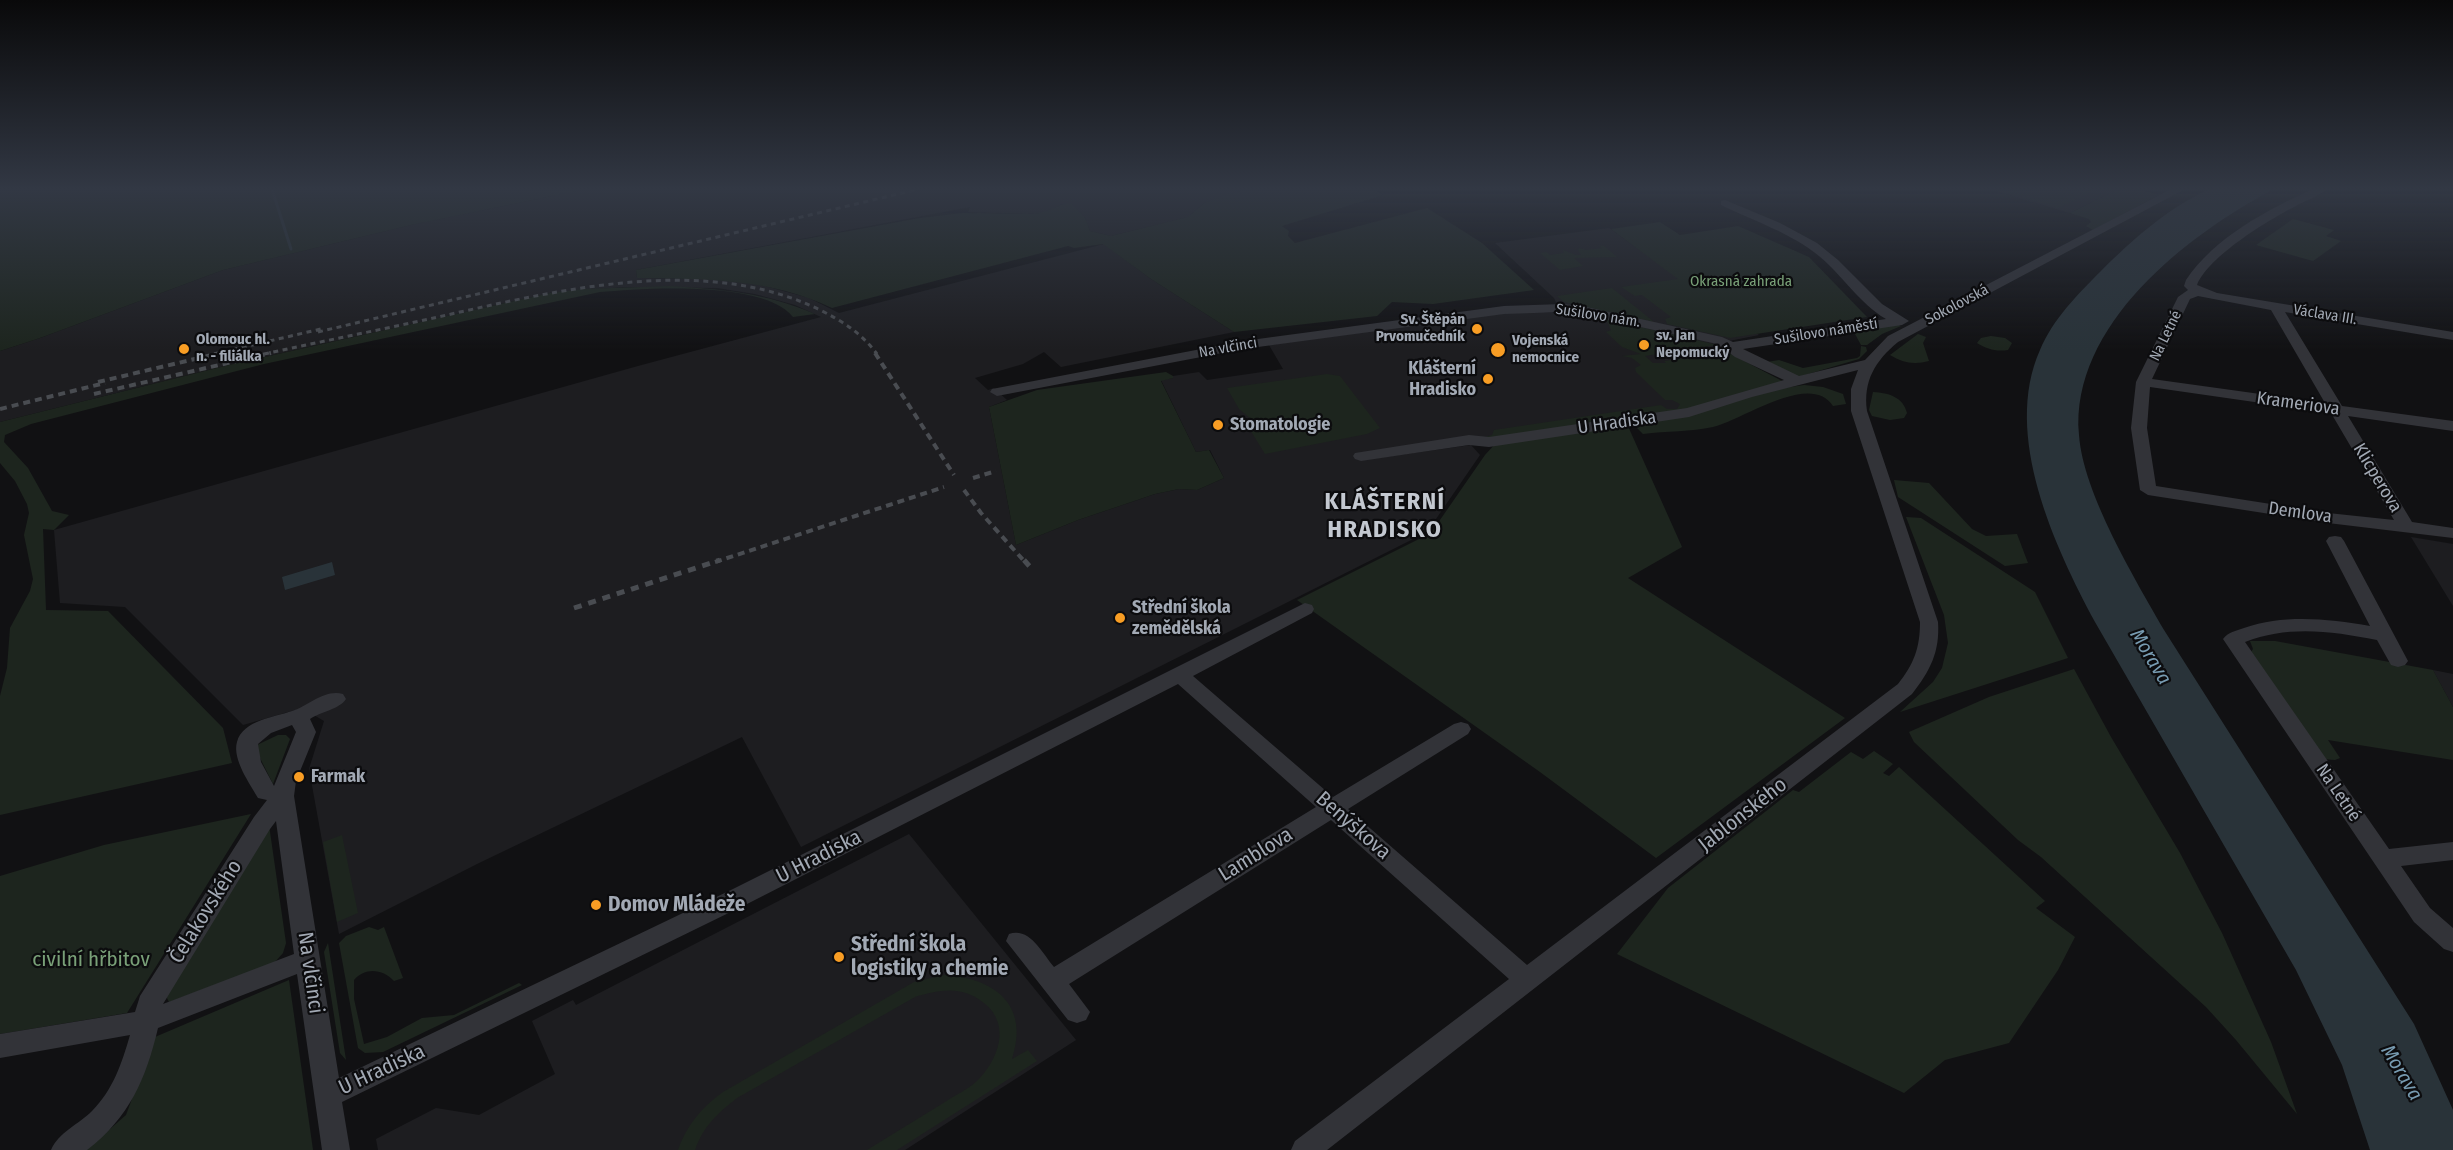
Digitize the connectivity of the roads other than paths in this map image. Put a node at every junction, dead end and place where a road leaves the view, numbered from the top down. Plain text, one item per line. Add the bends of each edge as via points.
1 (1805, 243) edge
2 (2076, 243) edge
3 (2228, 243) edge
4 (2197, 291) junction
5 (2276, 307) junction
6 (1462, 314) joint
7 (1899, 321) junction
8 (1922, 323) junction
9 (2453, 336) edge
10 (1730, 347) junction
11 (1868, 363) junction
12 (1824, 375) junction
13 (1797, 381) junction
14 (2143, 382) junction
15 (1858, 389) junction
16 (997, 392) dead end
17 (2335, 409) junction
18 (2453, 426) edge
19 (1361, 456) dead end
20 (2148, 490) joint
21 (2406, 525) junction
22 (2453, 533) edge
23 (2334, 541) dead end
24 (1305, 609) dead end
25 (2385, 635) junction
26 (2398, 661) dead end
27 (1180, 675) junction
28 (336, 699) dead end
29 (299, 717) junction
30 (1461, 729) dead end
31 (283, 796) junction
32 (1332, 808) junction
33 (2453, 851) edge
34 (2383, 859) junction
35 (1018, 941) dead end
36 (2453, 942) edge
37 (308, 959) junction
38 (1526, 978) junction
39 (1052, 981) junction
40 (1077, 1012) dead end
41 (148, 1021) junction
42 (0, 1046) edge
43 (328, 1096) junction
44 (65, 1150) edge
45 (336, 1150) edge
46 (1305, 1150) edge

1 - 7 street via 1823,254 1876,308
2 - 8 street, Sokolovská
3 - 4 street, Na Letné via 2191,281
4 - 5 street, Václava III.
4 - 14 street, Na Letné via 2185,297
5 - 9 street, Václava III.
5 - 17 street, Klicperova
6 - 10 street, Sušilovo nám. via 1576,309 1722,341
6 - 16 street, Na vlčinci via 1243,345
7 - 8 street, Sušilovo náměstí
7 - 10 street, Sušilovo náměstí
8 - 11 street, Sokolovská via 1885,346
10 - 13 street, Sušilovo nám.
11 - 12 street, U Hradiska
11 - 15 street, Jablonského
12 - 13 street, U Hradiska
12 - 15 street
13 - 19 street, U Hradiska via 1679,414
14 - 17 street, Krameriova
14 - 20 street, Na Letné via 2139,428
15 - 38 street, Jablonského via 1859,411 1927,612 1930,636 1926,660 1893,700
17 - 18 street, Krameriova
17 - 21 street, Klicperova
20 - 21 street, Demlova via 2328,518
21 - 22 street, Demlova
23 - 25 street, Demlova
24 - 27 street, U Hradiska
25 - 26 street, Demlova
25 - 34 street, Na Letné via 2316,623 2291,623 2232,639
27 - 32 street, Benýškova
27 - 43 street, U Hradiska via 741,896
28 - 29 street
29 - 31 street, Na vlčinci via 306,732 285,781
29 - 31 street via 256,731 248,743 250,762 266,792
30 - 32 street, Lamblova
31 - 37 street, Na vlčinci
31 - 41 street, Čelakovského via 255,832 149,1004
32 - 38 street, Benýškova
32 - 39 street, Lamblova
33 - 34 street
34 - 36 street, Na Letné via 2422,915
35 - 39 street
37 - 41 street
37 - 43 street, Na vlčinci
38 - 46 street, Jablonského
39 - 40 street
41 - 42 street
41 - 44 street, Čelakovského via 123,1095 109,1113
43 - 45 street, Na vlčinci

